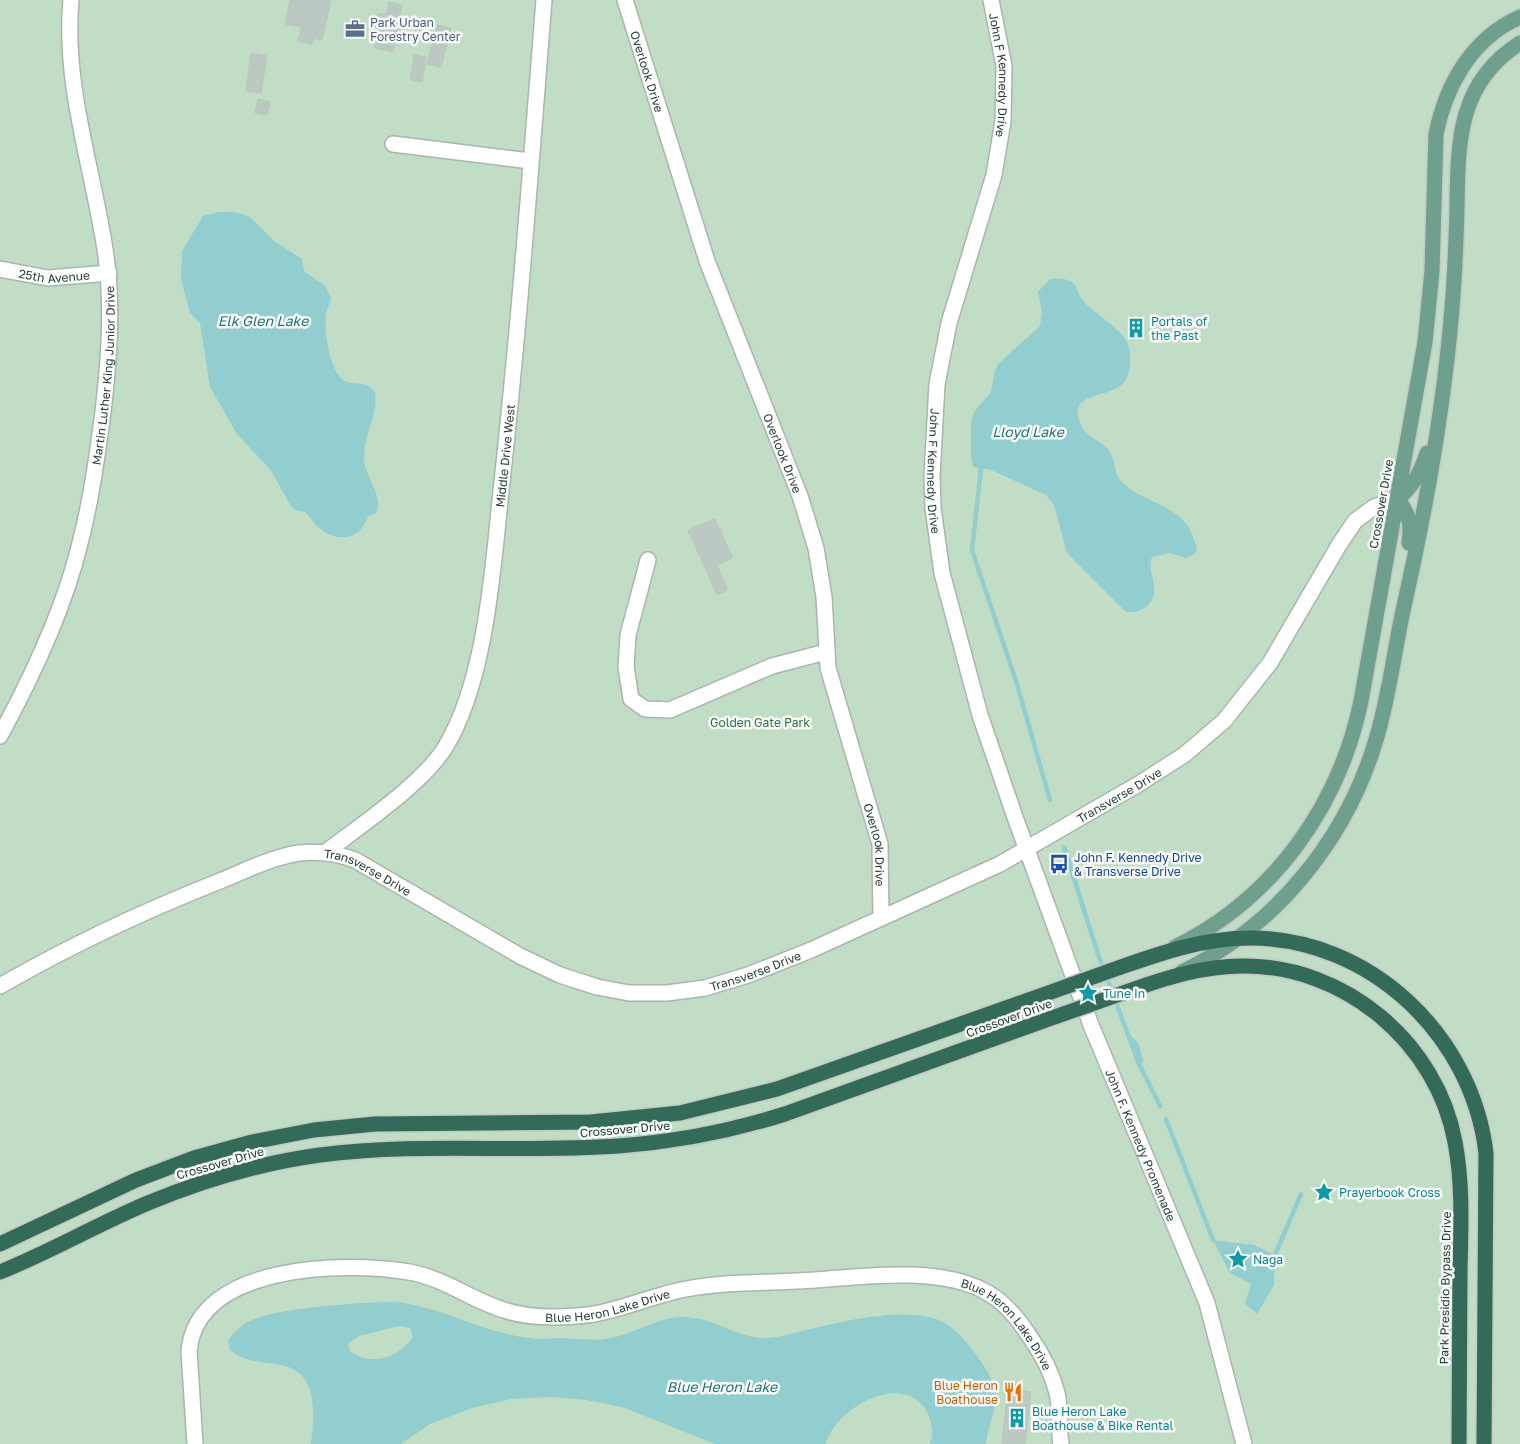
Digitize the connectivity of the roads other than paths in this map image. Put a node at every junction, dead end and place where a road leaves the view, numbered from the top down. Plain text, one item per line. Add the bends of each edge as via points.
1 (71, 0) edge
2 (544, 0) edge
3 (625, 0) edge
4 (991, 0) edge
5 (1520, 17) edge
6 (1520, 44) edge
7 (393, 144) dead end
8 (530, 161) junction
9 (0, 269) edge
10 (108, 273) junction
11 (1446, 372) junction
12 (1398, 499) junction
13 (648, 560) dead end
14 (1407, 595) junction
15 (826, 652) junction
16 (0, 736) edge
17 (1028, 848) junction
18 (326, 852) junction
19 (881, 918) junction
20 (1238, 938) junction
21 (1167, 951) junction
22 (1174, 976) junction
23 (0, 986) edge
24 (0, 1244) edge
25 (0, 1272) edge
26 (195, 1444) edge
27 (1061, 1444) edge
28 (1244, 1444) edge
29 (1459, 1444) edge
30 (1484, 1444) edge

1 - 10 street, Martin Luther King Junior Drive via 72,72
2 - 8 street, Middle Drive West
3 - 15 street, Overlook Drive via 707,261 809,524 821,573
4 - 17 street, John F Kennedy Drive via 1004,66 1003,121 994,175 943,352 934,416 933,508 942,573 960,647 986,734
5 - 12 main road, Crossover Drive via 1498,30 1467,59 1440,114 1435,149 1429,308
6 - 11 main road, Crossover Drive via 1486,74 1476,88 1463,120
7 - 8 street
8 - 18 street, Middle Drive West via 498,517 487,603 470,688 452,735 435,761 392,801
9 - 10 street, 25th Avenue via 48,278
10 - 16 street, Martin Luther King Junior Drive via 109,359 83,533 55,618
11 - 12 main road via 1437,397 1421,471 1412,486
11 - 14 main road, Crossover Drive via 1427,498
12 - 14 main road via 1408,513 1412,527 1406,568
12 - 17 street, Transverse Drive via 1374,506 1355,521 1270,663 1212,733 1154,775
12 - 21 main road, Crossover Drive via 1357,718 1348,751 1328,798 1288,857 1260,888 1207,929
13 - 15 street via 628,635 626,667 631,699 645,709 670,710 772,666
14 - 20 main road, Crossover Drive via 1376,742 1353,800 1330,841 1296,885
15 - 19 street, Overlook Drive via 844,727 876,826 881,862
17 - 19 street, Transverse Drive
17 - 28 street, John F. Kennedy Promenade via 1091,1025 1200,1282 1223,1357
18 - 19 street, Transverse Drive via 368,867 542,967 578,982 629,993 686,991 727,982 811,950
18 - 23 street, Transverse Drive via 282,857 170,900
20 - 21 highway, Crossover Drive
20 - 22 main road, Crossover Drive
20 - 30 highway via 1280,940 1316,948 1368,971 1400,994 1428,1021 1452,1052 1464,1076 1480,1118 1486,1153
21 - 24 highway, Crossover Drive, bridge via 777,1089 680,1113 591,1122 375,1124 314,1130 252,1142 150,1174
22 - 25 highway, Crossover Drive, bridge via 747,1125 684,1138 592,1148 376,1150 258,1167 146,1204
22 - 29 highway, Park Presidio Bypass Drive via 1211,968 1245,966 1278,969 1324,982 1382,1016 1427,1068 1447,1112 1460,1173
26 - 27 street, Blue Heron Lake Drive via 189,1351 190,1338 198,1321 220,1298 236,1288 271,1276 355,1269 408,1272 440,1281 505,1310 548,1317 596,1314 671,1292 707,1286 868,1276 938,1278 973,1286 1000,1301 1023,1326 1044,1359 1057,1394

